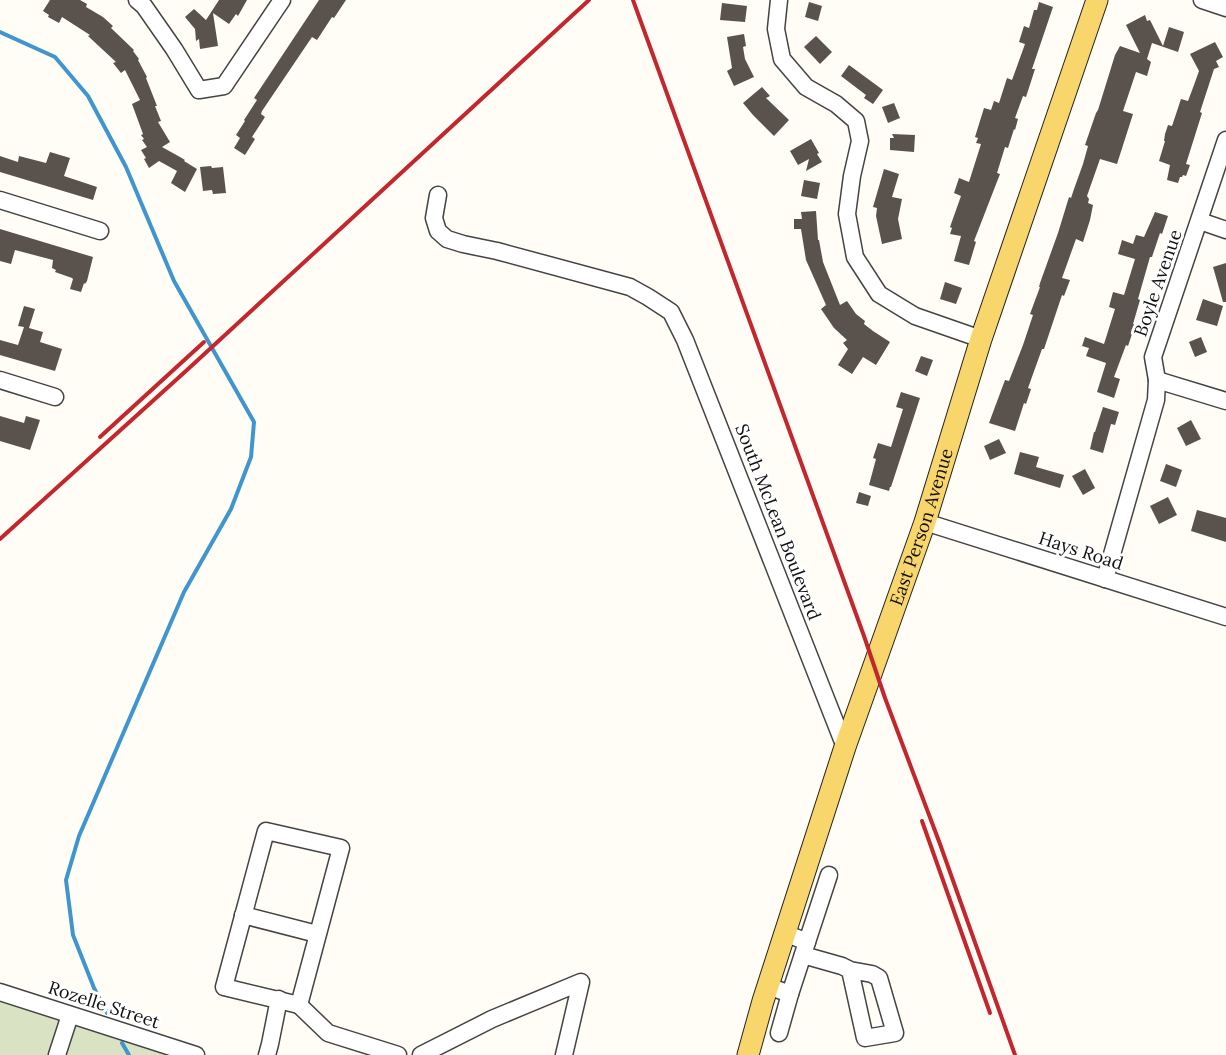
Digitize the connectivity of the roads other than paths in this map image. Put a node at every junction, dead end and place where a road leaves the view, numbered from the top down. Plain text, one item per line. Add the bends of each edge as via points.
1 (136, 0) edge
2 (282, 0) edge
3 (779, 0) edge
4 (1097, 0) edge
5 (1202, 0) edge
6 (1226, 8) edge
7 (1226, 140) edge
8 (438, 195) dead end
9 (0, 200) edge
10 (1200, 221) junction
11 (1226, 230) edge
12 (100, 231) dead end
13 (981, 339) junction
14 (0, 380) edge
15 (1158, 380) junction
16 (55, 397) dead end
17 (1226, 401) edge
18 (925, 522) junction
19 (1105, 579) junction
20 (1226, 617) edge
21 (845, 747) junction
22 (829, 875) dead end
23 (243, 915) junction
24 (785, 933) junction
25 (317, 934) junction
26 (805, 948) junction
27 (850, 970) dead end
28 (768, 986) junction
29 (0, 992) edge
30 (790, 994) junction
31 (279, 999) junction
32 (299, 1005) junction
33 (70, 1015) junction
34 (779, 1034) dead end
35 (57, 1055) edge
36 (196, 1055) edge
37 (267, 1055) edge
38 (398, 1055) edge
39 (421, 1055) edge
40 (564, 1055) edge
41 (748, 1055) edge

1 - 2 street via 144,6 199,90 224,86
3 - 13 street via 776,29 782,59 806,87 856,121 860,141 847,214 855,256 879,294 915,316
4 - 13 main road, East Person Avenue
5 - 6 street
7 - 10 street, Boyle Avenue
8 - 21 street, South McLean Boulevard via 434,218 438,231 447,239 630,287 671,312
9 - 12 street
10 - 11 street
10 - 15 street, Boyle Avenue via 1153,357
13 - 18 main road, East Person Avenue
14 - 16 street
15 - 17 street
15 - 19 street, Boyle Avenue via 1156,400
18 - 19 street, Hays Road
18 - 21 main road, East Person Avenue
19 - 20 street, Hays Road
21 - 24 main road, East Person Avenue
22 - 26 street
23 - 25 street
23 - 25 street via 266,831 341,848
23 - 31 street via 224,987
24 - 26 street
24 - 28 main road, East Person Avenue
25 - 32 street
26 - 27 street
26 - 30 street
28 - 30 street
28 - 41 main road, East Person Avenue
29 - 33 street, Rozelle Street
30 - 34 street
31 - 32 street
31 - 37 street
32 - 38 street via 328,1033
33 - 35 street
33 - 36 street, Rozelle Street
39 - 40 street via 492,1019 580,982

